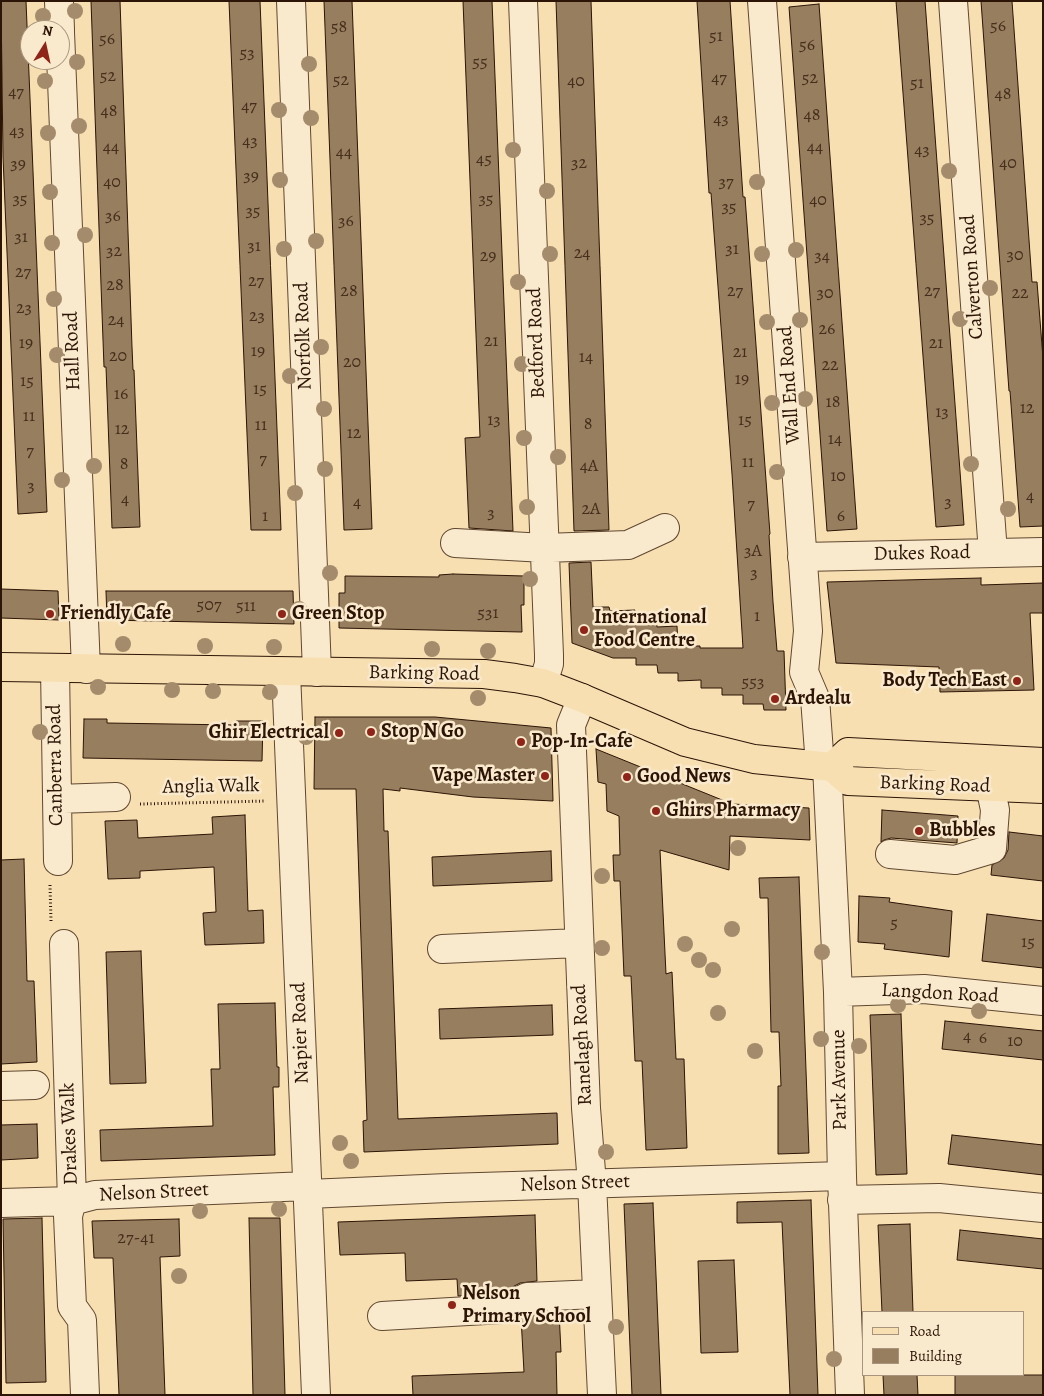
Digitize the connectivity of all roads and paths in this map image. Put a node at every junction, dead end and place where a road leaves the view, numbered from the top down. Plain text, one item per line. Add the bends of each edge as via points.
1 (59, 1) edge
2 (290, 1) edge
3 (523, 1) edge
4 (762, 1) edge
5 (953, 1) edge
6 (60, 20) edge
7 (62, 70) edge
8 (665, 528) dead end
9 (455, 542) dead end
10 (545, 548) junction
11 (1043, 552) edge
12 (993, 553) junction
13 (802, 557) junction
14 (1, 667) edge
15 (55, 668) junction
16 (86, 669) junction
17 (286, 672) junction
18 (317, 672) junction
19 (543, 683) junction
20 (582, 698) junction
21 (1043, 762) edge
22 (826, 766) junction
23 (990, 786) junction
24 (1043, 789) edge
25 (57, 799) junction
26 (292, 800) junction
27 (124, 801) joint
28 (890, 854) dead end
29 (58, 861) joint
30 (578, 943) junction
31 (64, 944) joint
32 (442, 949) dead end
33 (838, 992) junction
34 (1043, 1001) edge
35 (35, 1085) dead end
36 (1, 1086) edge
37 (592, 1184) junction
38 (842, 1188) junction
39 (308, 1190) junction
40 (72, 1201) junction
41 (1, 1203) edge
42 (1043, 1208) edge
43 (597, 1294) junction
44 (382, 1316) dead end
45 (85, 1395) edge
46 (316, 1395) edge
47 (602, 1395) edge
48 (850, 1395) edge

1 - 6 street, Hall Road
2 - 18 street, Norfolk Road
3 - 10 street, Bedford Road
4 - 13 street, Wall End Road
5 - 12 street, Calverton Road
7 - 16 street, Hall Road
8 - 10 street via 628,545
9 - 10 street
10 - 19 street, Bedford Road via 549,664
11 - 12 street, Dukes Road
12 - 13 street, Dukes Road
13 - 22 street, Wall End Road via 808,631 804,672 815,698
14 - 15 main road, Barking Road
15 - 16 main road, Barking Road
15 - 25 street, Canberra Road
16 - 17 main road, Barking Road
17 - 18 main road, Barking Road
17 - 26 street, Napier Road
18 - 19 main road, Barking Road via 484,674
19 - 20 main road, Barking Road
20 - 22 main road, Barking Road via 684,742 754,759
20 - 30 street, Ranelagh Road via 571,724
21 - 22 main road, Barking Road via 848,752
22 - 23 main road, Barking Road via 848,781
22 - 33 street, Park Avenue
23 - 24 main road, Barking Road
23 - 28 street via 995,810 992,849 955,860
25 - 27 street
25 - 29 street, Canberra Road
26 - 27 path, Anglia Walk
26 - 39 street, Napier Road
29 - 31 path via 50,881 51,931
30 - 32 street
30 - 37 street, Ranelagh Road
31 - 40 street, Drakes Walk
33 - 34 street, Langdon Road via 924,989
33 - 38 street, Park Avenue
35 - 36 street
37 - 38 street, Nelson Street
37 - 39 street, Nelson Street
37 - 43 street, Ranelagh Road
38 - 42 street, Nelson Street
38 - 48 street, Park Avenue
39 - 40 street, Nelson Street via 95,1194
39 - 46 street, Napier Road
40 - 41 street, Nelson Street
40 - 45 street, Drakes Walk via 68,1216 72,1306 82,1320
43 - 44 street via 527,1297 503,1309
43 - 47 street, Ranelagh Road

